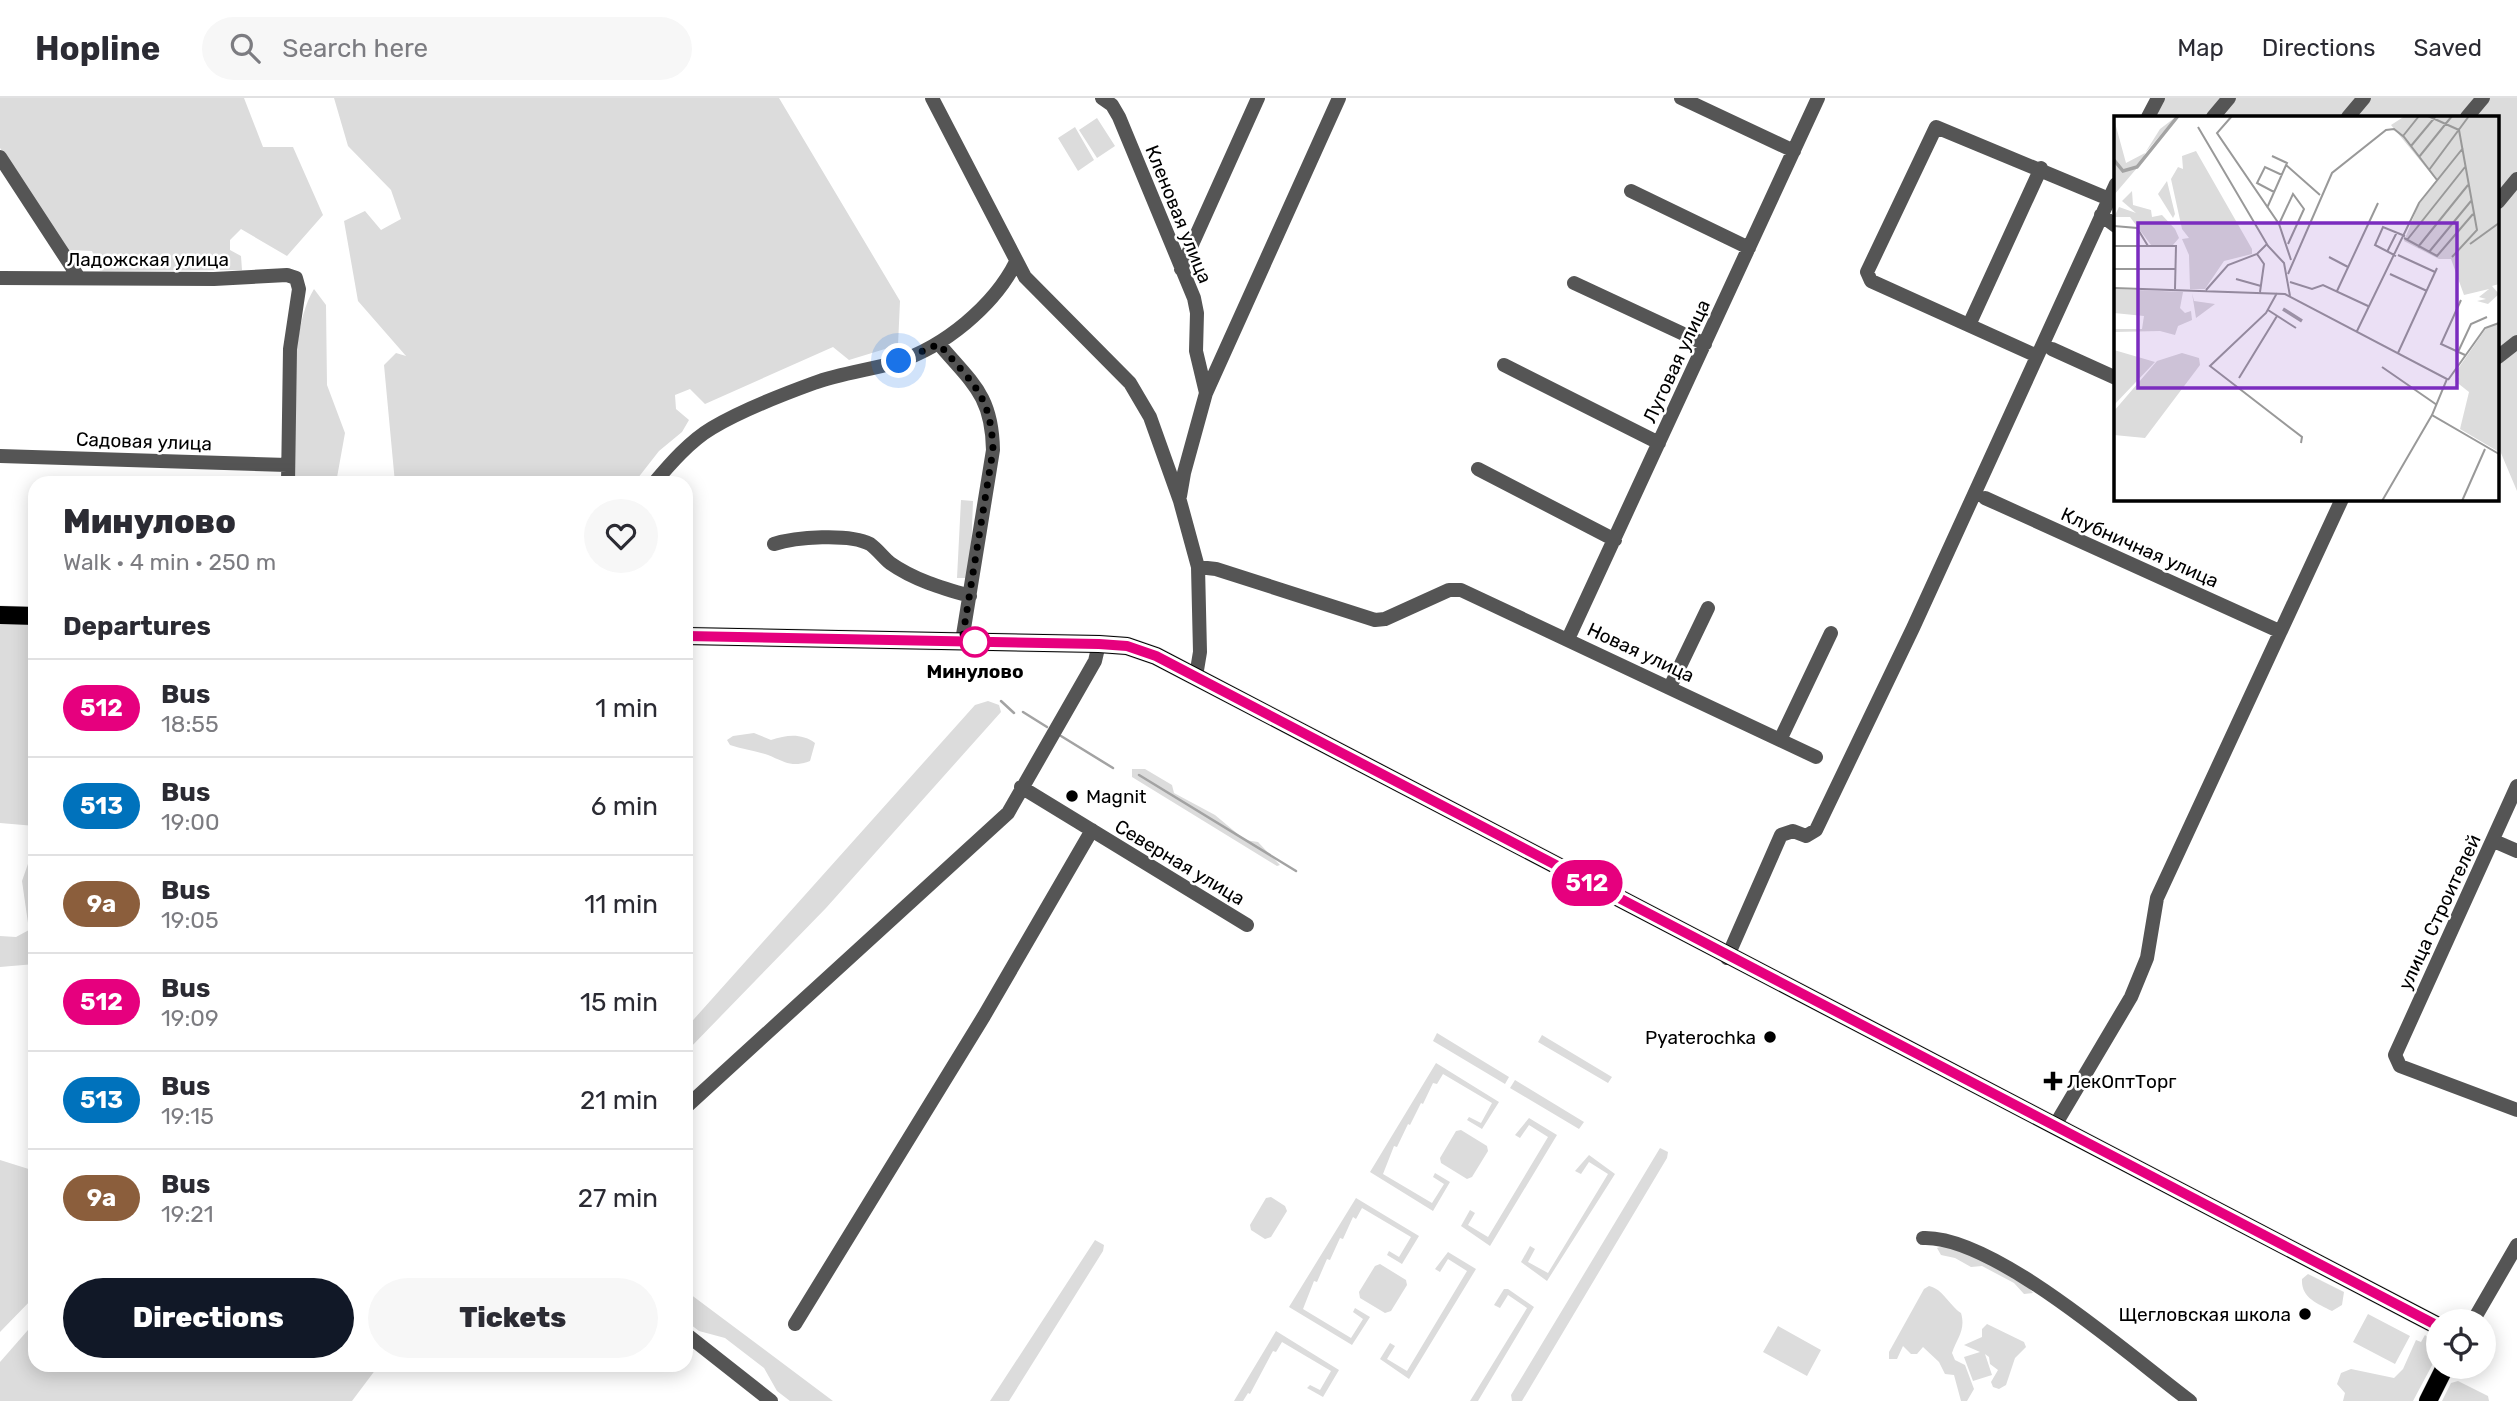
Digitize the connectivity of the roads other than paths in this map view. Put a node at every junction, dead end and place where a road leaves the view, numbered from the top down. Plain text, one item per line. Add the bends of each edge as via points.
1 (932, 98) edge
2 (1258, 98) edge
3 (1339, 98) edge
4 (1681, 98) edge
5 (1818, 98) edge
6 (2158, 98) edge
7 (2229, 98) edge
8 (2364, 98) edge
9 (2483, 98) edge
10 (1110, 100) edge
11 (2149, 116) edge
12 (2214, 116) edge
13 (2349, 116) edge
14 (2468, 116) edge
15 (1794, 152) junction
16 (0, 157) edge
17 (2041, 168) junction
18 (2517, 179) edge
19 (2114, 188) edge
20 (1630, 191) dead end
21 (2109, 199) junction
22 (2500, 200) edge
23 (2101, 215) junction
24 (2114, 225) edge
25 (1749, 248) junction
26 (1016, 262) junction
27 (1181, 269) junction
28 (0, 278) edge
29 (79, 278) junction
30 (1574, 283) dead end
31 (1969, 326) junction
32 (2517, 342) edge
33 (939, 344) junction
34 (1705, 344) junction
35 (2052, 349) dead end
36 (2500, 355) edge
37 (2037, 356) junction
38 (1504, 365) dead end
39 (2114, 377) edge
40 (1206, 393) junction
41 (1659, 443) junction
42 (0, 456) edge
43 (287, 465) junction
44 (1478, 469) dead end
45 (288, 476) edge
46 (660, 476) edge
47 (1985, 498) dead end
48 (2342, 500) edge
49 (1180, 501) junction
50 (1615, 540) junction
51 (774, 544) dead end
52 (1198, 567) junction
53 (970, 596) junction
54 (1708, 608) dead end
55 (0, 615) edge
56 (28, 615) edge
57 (2279, 631) junction
58 (1831, 633) dead end
59 (693, 636) edge
60 (1567, 639) junction
61 (962, 641) junction
62 (1099, 644) junction
63 (1196, 676) junction
64 (1670, 687) junction
65 (1780, 740) junction
66 (1816, 757) dead end
67 (2517, 786) edge
68 (1021, 788) junction
69 (1092, 830) junction
70 (2494, 841) junction
71 (2517, 851) edge
72 (1247, 925) dead end
73 (1727, 958) junction
74 (693, 1101) edge
75 (2517, 1110) edge
76 (2054, 1127) junction
77 (1923, 1238) dead end
78 (2517, 1245) edge
79 (2480, 1309) edge
80 (2426, 1320) edge
81 (795, 1324) dead end
82 (693, 1340) edge
83 (2439, 1379) edge
84 (771, 1401) edge
85 (2190, 1401) edge
86 (2428, 1401) edge

1 - 26 street
2 - 27 street
3 - 40 street
4 - 15 street
5 - 15 street, Луговая улица
6 - 11 street
7 - 12 street
8 - 13 street
9 - 14 street
10 - 27 street, Кленовая улица
15 - 25 street, Луговая улица
16 - 29 street
17 - 21 street
17 - 31 street
17 - 31 street via 1942,127 1931,131 1867,272 1868,277
18 - 22 street
19 - 21 street
20 - 25 street
21 - 23 street
23 - 24 street
23 - 37 street
25 - 34 street, Луговая улица
26 - 33 street via 979,309
26 - 49 street via 1049,303 1130,383 1150,417
27 - 40 street, Кленовая улица via 1197,313 1196,351
28 - 29 street, Ладожская улица
29 - 43 street, Ладожская улица via 296,278 299,289 290,349
30 - 34 street
31 - 37 street
32 - 36 street
33 - 46 street via 899,361 815,383 711,429
33 - 53 street via 985,398 992,420 993,450
34 - 41 street, Луговая улица
35 - 39 street
37 - 73 street via 1816,831 1806,836 1793,831 1782,835
38 - 41 street
40 - 49 street
41 - 50 street, Луговая улица
42 - 43 street, Садовая улица
43 - 45 street
44 - 50 street
47 - 57 street, Клубничная улица
48 - 57 street
49 - 52 street
50 - 60 street, Луговая улица
51 - 53 street via 791,538 851,539 870,544 892,564 927,583
52 - 60 street, Новая улица via 1375,620 1385,620 1448,590 1461,590
52 - 63 street via 1200,652
53 - 61 street
54 - 64 street
55 - 56 main road
57 - 76 street via 2157,898 2147,958 2131,997
58 - 65 street
59 - 61 main road
60 - 64 street, Новая улица
61 - 62 main road
62 - 63 main road via 1127,646
62 - 68 street via 1095,661
63 - 73 main road
64 - 65 street, Новая улица
65 - 66 street, Новая улица
67 - 70 street, улица Строителей
68 - 69 street, Северная улица
68 - 74 street via 1007,813
69 - 72 street, Северная улица
69 - 81 street
70 - 71 street
70 - 75 street, улица Строителей via 2395,1055 2400,1066
73 - 76 main road
76 - 80 main road
77 - 85 street via 1963,1245 2025,1278
78 - 79 street
82 - 84 street
83 - 86 main road

